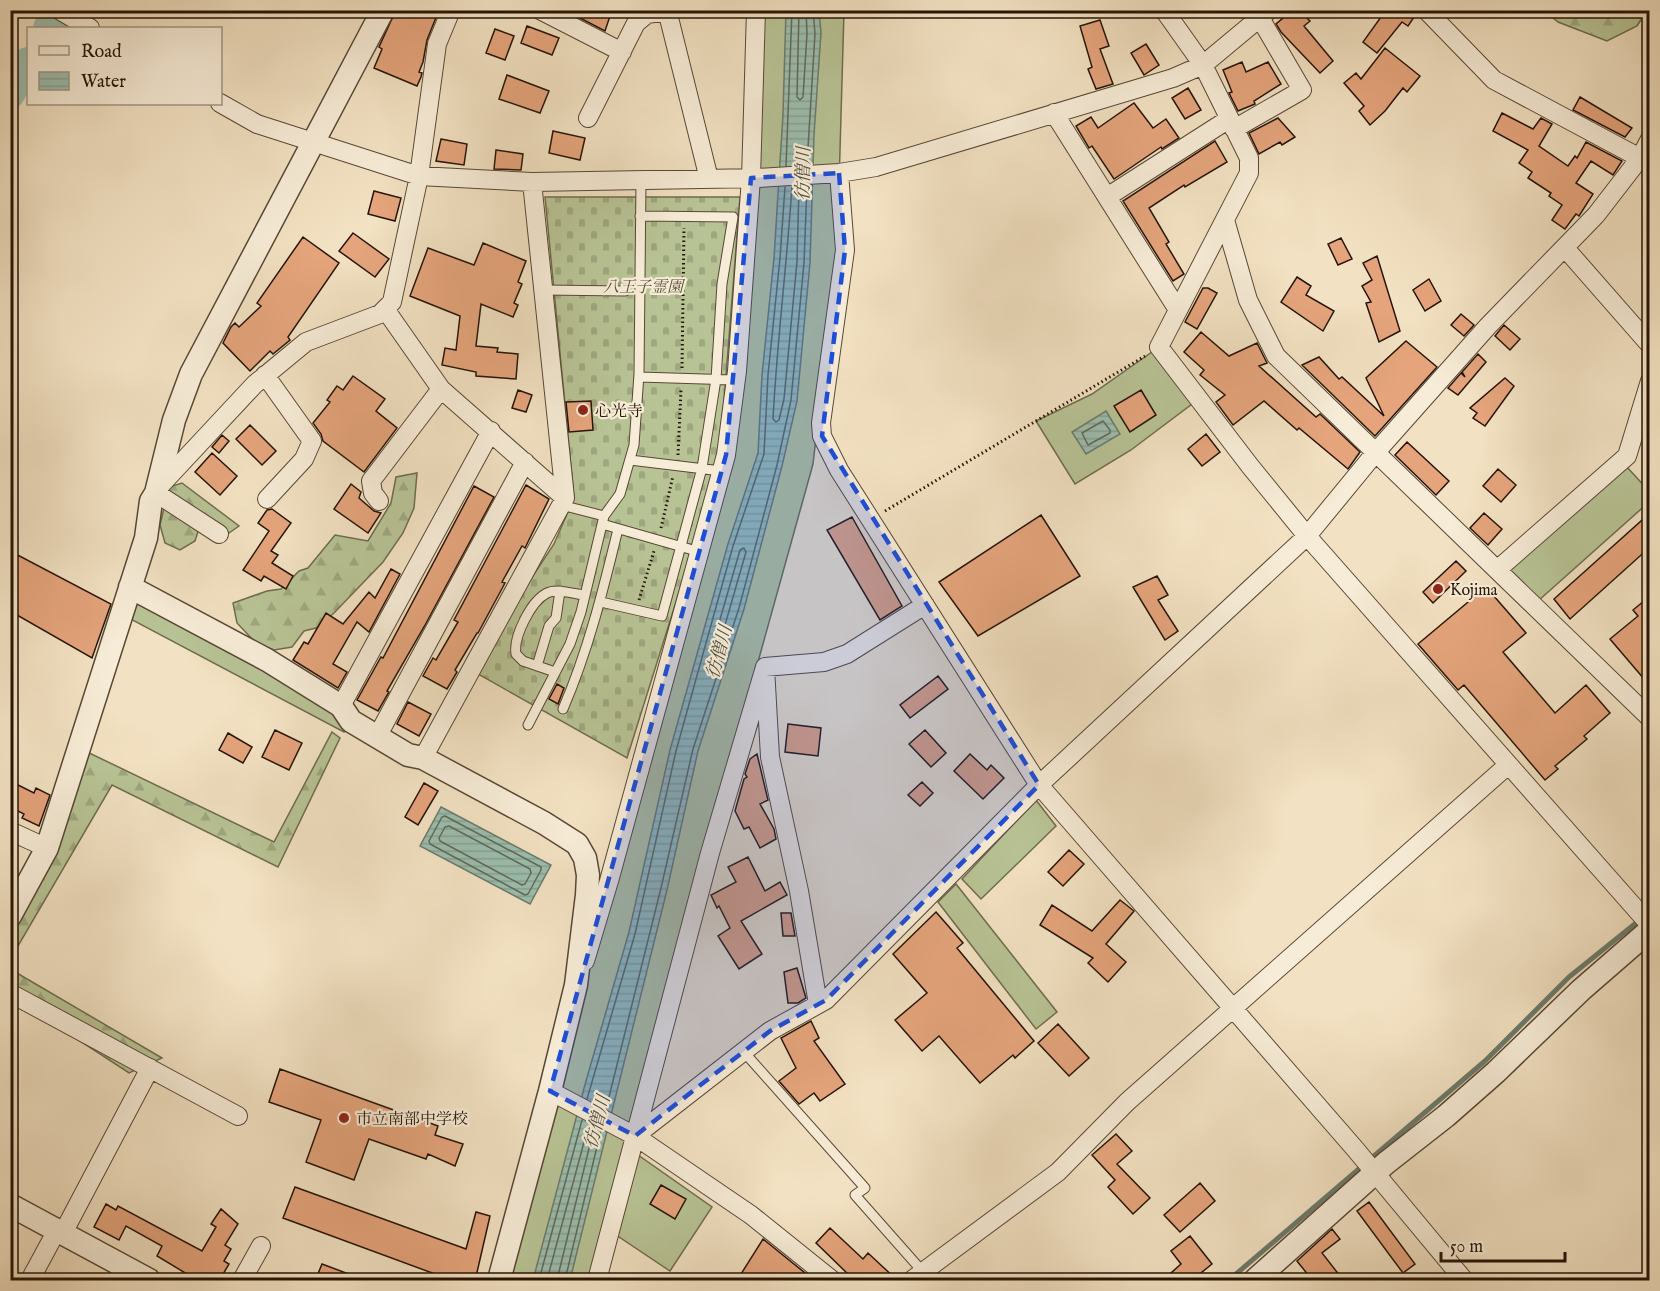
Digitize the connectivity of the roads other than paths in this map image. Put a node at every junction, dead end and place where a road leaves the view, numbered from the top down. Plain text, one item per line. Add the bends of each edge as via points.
1 (59, 10) edge
2 (383, 10) edge
3 (451, 10) edge
4 (540, 10) edge
5 (756, 10) edge
6 (1164, 10) edge
7 (1426, 10) edge
8 (667, 11) edge
9 (1265, 14) edge
10 (88, 27) edge
11 (622, 52) junction
12 (1203, 65) junction
13 (222, 104) edge
14 (1054, 114) junction
15 (588, 118) dead end
16 (1232, 124) junction
17 (1650, 138) edge
18 (314, 141) junction
19 (1640, 158) junction
20 (839, 173) junction
21 (419, 176) junction
22 (755, 178) junction
23 (709, 179) junction
24 (640, 180) junction
25 (532, 182) junction
26 (1107, 197) junction
27 (640, 216) junction
28 (1225, 220) junction
29 (1565, 248) junction
30 (543, 290) junction
31 (625, 291) dead end
32 (385, 309) junction
33 (1178, 310) junction
34 (1650, 345) edge
35 (265, 375) junction
36 (639, 377) junction
37 (716, 379) junction
38 (735, 380) junction
39 (1650, 381) edge
40 (441, 389) junction
41 (491, 431) junction
42 (1376, 452) junction
43 (630, 460) junction
44 (525, 462) junction
45 (702, 468) junction
46 (721, 471) junction
47 (156, 491) junction
48 (267, 499) dead end
49 (379, 501) dead end
50 (563, 502) junction
51 (603, 520) junction
52 (618, 529) junction
53 (219, 534) dead end
54 (1307, 536) junction
55 (681, 547) junction
56 (700, 552) junction
57 (1497, 570) junction
58 (130, 587) junction
59 (560, 591) junction
60 (585, 595) junction
61 (601, 602) junction
62 (925, 605) junction
63 (537, 666) junction
64 (765, 668) junction
65 (555, 672) junction
66 (341, 706) junction
67 (1646, 707) edge
68 (563, 709) dead end
69 (528, 725) dead end
70 (377, 737) junction
71 (423, 758) junction
72 (1508, 765) junction
73 (1039, 785) junction
74 (10, 831) edge
75 (47, 848) junction
76 (10, 916) edge
77 (1650, 927) edge
78 (576, 985) junction
79 (10, 993) edge
80 (818, 1004) junction
81 (1234, 1008) junction
82 (744, 1052) junction
83 (150, 1068) junction
84 (550, 1091) junction
85 (238, 1116) dead end
86 (632, 1135) junction
87 (1376, 1174) junction
88 (10, 1205) edge
89 (60, 1232) junction
90 (261, 1246) dead end
91 (917, 1276) edge
92 (30, 1281) edge
93 (149, 1281) edge
94 (242, 1281) edge
95 (499, 1281) edge
96 (597, 1281) edge
97 (832, 1281) edge
98 (1255, 1281) edge
99 (1464, 1281) edge

1 - 10 street
2 - 18 street
3 - 21 street via 437,44
4 - 11 street
5 - 22 street
6 - 12 street
7 - 19 street via 1494,80
8 - 11 street via 647,14 636,23
8 - 23 street
9 - 12 street
9 - 16 street via 1302,90
11 - 15 street
12 - 14 street
12 - 16 street
13 - 18 street via 257,124
14 - 20 street via 876,166
14 - 26 street
16 - 26 street
16 - 28 street via 1249,158 1249,173
17 - 19 street
18 - 21 street
18 - 47 street via 191,374 174,420
19 - 29 street
20 - 22 street
20 - 62 street via 845,250 822,436 839,470
21 - 25 street
21 - 32 street via 392,302
22 - 23 street
22 - 38 street
23 - 24 street
24 - 25 street
24 - 27 lane
25 - 30 street
26 - 33 street
27 - 36 lane
27 - 37 lane via 733,217 722,284
28 - 33 street
28 - 42 street via 1248,300 1276,356
29 - 34 street
29 - 42 street via 1488,326
30 - 31 lane
30 - 50 street
32 - 35 street via 306,342
32 - 40 street
33 - 54 street via 1159,347
35 - 47 street
35 - 48 street via 312,441 304,459
36 - 37 lane
36 - 43 lane
37 - 38 lane
37 - 45 lane
38 - 46 street
39 - 57 street via 1627,456
40 - 41 street
40 - 49 street via 371,481
41 - 44 street
41 - 66 street
42 - 54 street
42 - 57 street
43 - 45 lane
43 - 51 lane via 620,494
44 - 50 street
44 - 70 street
45 - 46 lane
45 - 55 lane
46 - 56 street
47 - 53 street
47 - 58 street
50 - 51 lane
50 - 71 street
51 - 52 lane
51 - 60 lane
52 - 55 lane
52 - 61 lane
54 - 72 street
54 - 73 street
55 - 56 lane
55 - 61 lane via 662,616
56 - 78 street via 590,950
57 - 67 street
58 - 66 street via 267,660
58 - 75 street
59 - 60 lane
59 - 63 lane via 556,618 549,626
59 - 63 lane via 547,593 534,604 521,627 516,654
60 - 65 lane via 570,644
61 - 68 lane
62 - 64 street via 848,654 824,662
62 - 73 street
63 - 65 lane
64 - 80 street via 770,757
64 - 86 street
65 - 69 lane
66 - 70 street via 351,721
70 - 71 street via 408,755
71 - 78 street via 577,844 588,875
72 - 77 street
72 - 81 street
73 - 80 street
73 - 81 street
74 - 75 street
75 - 76 street
77 - 87 street via 1496,1072
78 - 84 street
79 - 83 street
80 - 82 street
81 - 87 street
81 - 91 street via 1127,1102 1058,1172
82 - 86 street
82 - 91 lane via 865,1188 855,1195
83 - 85 street
83 - 89 street
84 - 86 street
84 - 95 street
86 - 96 street
86 - 97 street via 751,1215
87 - 98 street
87 - 99 street
88 - 89 street
89 - 92 street
89 - 93 street
90 - 94 street

